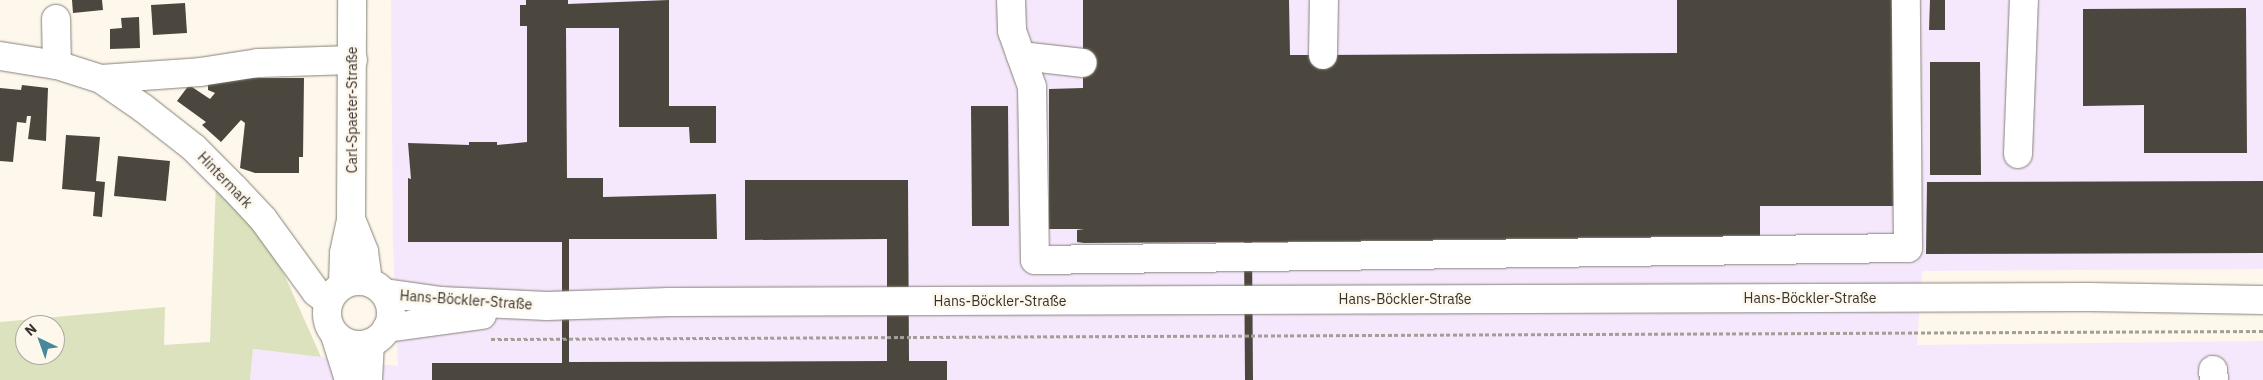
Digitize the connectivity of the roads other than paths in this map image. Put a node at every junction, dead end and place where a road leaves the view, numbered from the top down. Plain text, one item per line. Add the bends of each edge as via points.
1 (352, 0) edge
2 (1011, 0) edge
3 (1324, 0) edge
4 (1906, 0) edge
5 (2024, 0) edge
6 (56, 19) dead end
7 (1322, 55) dead end
8 (0, 56) edge
9 (1020, 56) junction
10 (353, 60) junction
11 (1083, 63) dead end
12 (57, 65) junction
13 (101, 79) junction
14 (2018, 154) dead end
15 (356, 290) junction
16 (2263, 300) edge
17 (548, 306) junction
18 (335, 335) junction
19 (379, 336) junction
20 (349, 380) edge
21 (368, 380) edge

1 - 10 main road, Carl-Spaeter-Straße
2 - 9 main road via 1012,31
3 - 7 main road
4 - 9 main road via 1908,248 1035,260 1032,88
5 - 14 main road
6 - 12 main road
8 - 12 main road, Hintermark
9 - 11 main road
10 - 13 main road, Hintermark via 258,63 200,72
10 - 15 main road, Carl-Spaeter-Straße via 351,219 364,252
12 - 13 main road, Hintermark
13 - 15 main road, Hintermark via 194,148 263,219 316,292
15 - 17 main road, Hans-Böckler-Straße via 441,301
15 - 18 main road, Carl-Spaeter-Straße via 327,320
15 - 19 main road, Carl-Spaeter-Straße via 391,316
16 - 17 main road, Hans-Böckler-Straße via 2089,297 1513,298 679,302
17 - 19 main road, Hans-Böckler-Straße
18 - 19 main road via 351,344
18 - 20 main road, Carl-Spaeter-Straße
19 - 21 main road, Carl-Spaeter-Straße

